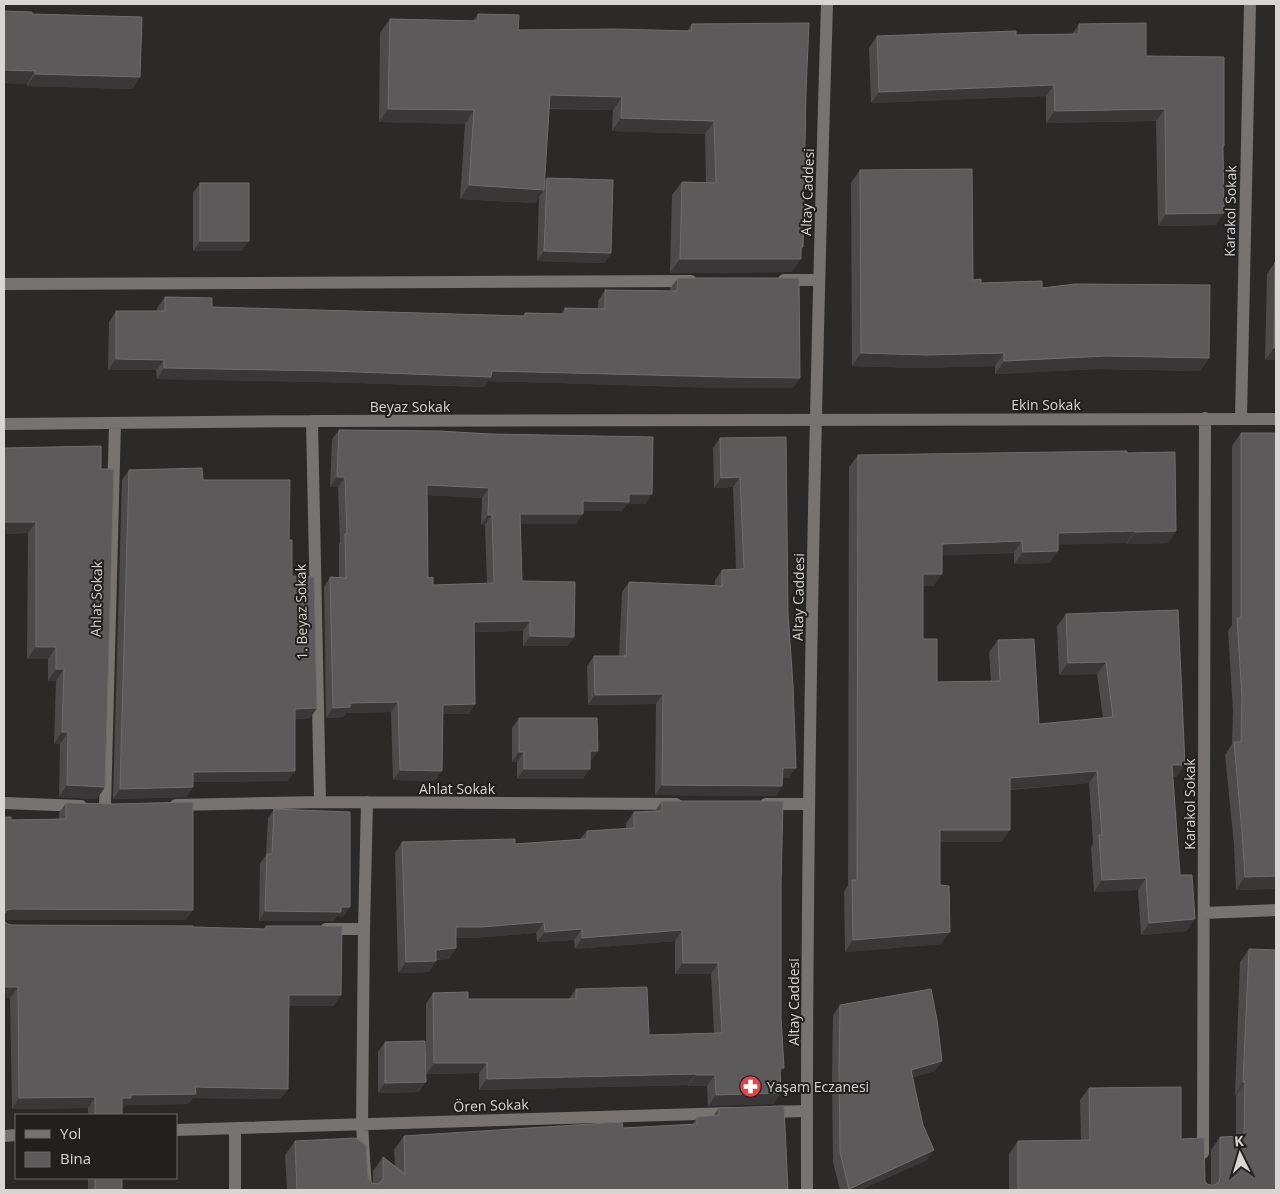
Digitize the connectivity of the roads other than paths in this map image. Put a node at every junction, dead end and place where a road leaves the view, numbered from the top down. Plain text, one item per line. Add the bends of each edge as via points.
1 (827, 4) edge
2 (1250, 4) edge
3 (769, 280) edge
4 (819, 280) junction
5 (700, 281) edge
6 (4, 284) edge
7 (1205, 418) junction
8 (1241, 418) junction
9 (1276, 419) edge
10 (816, 420) junction
11 (312, 421) junction
12 (115, 423) junction
13 (4, 424) edge
14 (320, 802) junction
15 (367, 802) junction
16 (4, 803) edge
17 (691, 804) edge
18 (750, 804) edge
19 (809, 804) junction
20 (164, 805) edge
21 (1276, 910) edge
22 (1204, 914) junction
23 (315, 929) edge
24 (364, 930) junction
25 (807, 1111) junction
26 (362, 1124) junction
27 (234, 1129) junction
28 (178, 1130) edge
29 (1203, 1162) edge
30 (235, 1190) edge
31 (366, 1190) edge
32 (808, 1190) edge

1 - 4 street, Altay Caddesi
2 - 8 street, Karakol Sokak
3 - 4 street
4 - 10 street, Altay Caddesi
5 - 6 street
7 - 8 street, Ekin Sokak
7 - 10 street, Ekin Sokak
7 - 22 street, Karakol Sokak
8 - 9 street, Ekin Sokak
10 - 11 street, Beyaz Sokak
10 - 19 street, Altay Caddesi
11 - 12 street, Beyaz Sokak
11 - 14 street, 1. Beyaz Sokak
12 - 13 street, Beyaz Sokak
12 - 16 street, Ahlat Sokak via 110,806
14 - 15 street, Ahlat Sokak
14 - 20 street, Ahlat Sokak
15 - 17 street, Ahlat Sokak
15 - 24 street
18 - 19 street
19 - 25 street, Altay Caddesi
21 - 22 street
22 - 29 street, Karakol Sokak
23 - 24 street
24 - 26 street
25 - 26 street, Ören Sokak
25 - 32 street, Altay Caddesi
26 - 27 street, Ören Sokak
26 - 31 street
27 - 28 street, Ören Sokak
27 - 30 street

